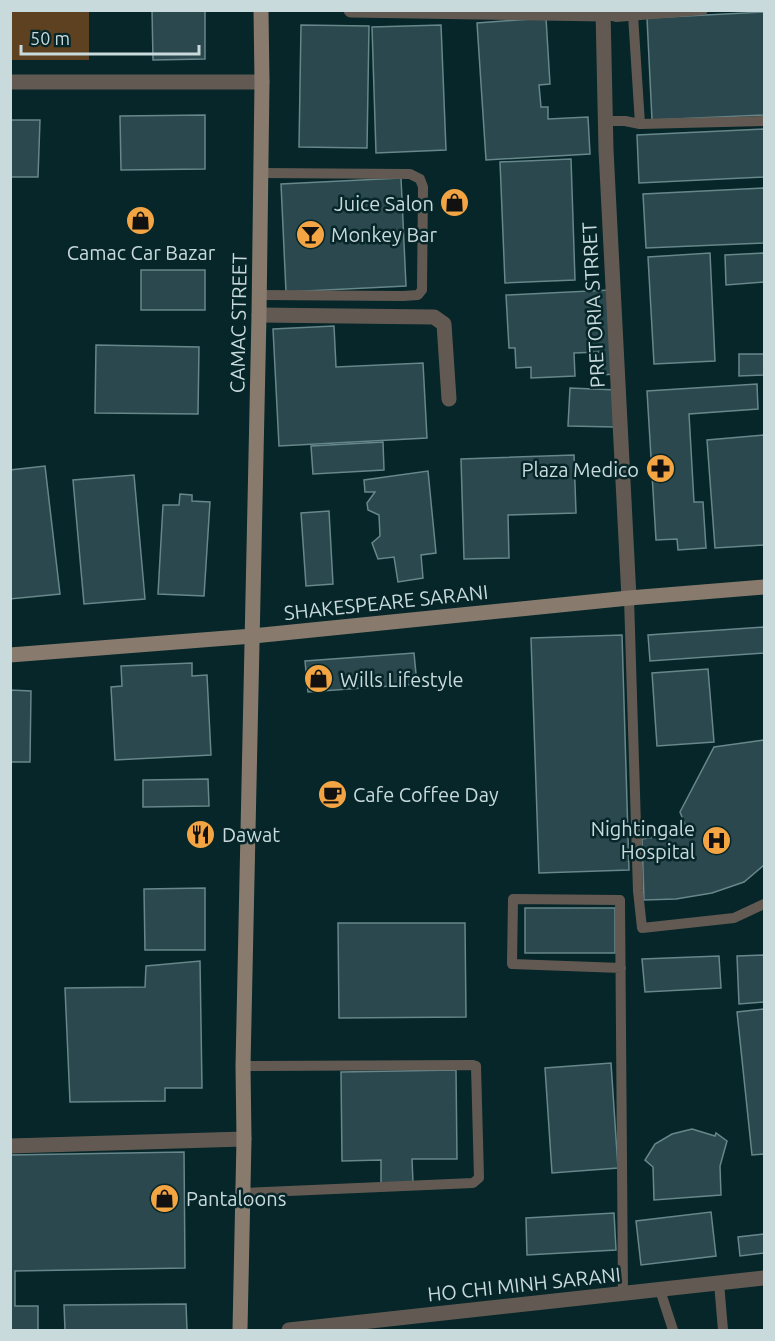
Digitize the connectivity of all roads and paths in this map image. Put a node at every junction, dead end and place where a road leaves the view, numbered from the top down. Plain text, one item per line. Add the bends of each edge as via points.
1 (261, 10) edge
2 (351, 10) edge
3 (703, 10) edge
4 (604, 12) edge
5 (633, 15) junction
6 (10, 82) edge
7 (262, 82) junction
8 (606, 121) junction
9 (765, 121) edge
10 (640, 124) junction
11 (261, 174) junction
12 (259, 295) junction
13 (259, 315) junction
14 (449, 399) dead end
15 (765, 587) edge
16 (629, 598) junction
17 (253, 636) junction
18 (10, 655) edge
19 (765, 904) edge
20 (621, 968) junction
21 (243, 1066) junction
22 (244, 1138) junction
23 (10, 1146) edge
24 (243, 1193) junction
25 (765, 1278) edge
26 (719, 1283) junction
27 (660, 1290) junction
28 (623, 1294) junction
29 (356, 1328) edge
30 (240, 1330) edge
31 (289, 1330) edge
32 (673, 1330) edge
33 (723, 1330) edge

1 - 7 main road, CAMAC STREET
2 - 4 street
3 - 5 lane
4 - 5 lane via 616,17
4 - 8 street, PRETORIA STRRET
5 - 10 lane
6 - 7 street
7 - 11 main road, CAMAC STREET
8 - 10 lane
8 - 16 street, PRETORIA STRRET
9 - 10 lane
11 - 12 main road, CAMAC STREET
11 - 12 lane via 410,174 420,179 422,290 418,295 403,296
12 - 13 main road, CAMAC STREET
13 - 14 street via 434,317 444,324
13 - 17 main road, CAMAC STREET
15 - 16 main road, SHAKESPEARE SARANI
16 - 17 main road, SHAKESPEARE SARANI
16 - 19 lane via 642,928 734,918
17 - 18 main road, SHAKESPEARE SARANI
17 - 21 main road, CAMAC STREET
20 - 20 lane via 620,900 513,899 512,964
20 - 28 lane
21 - 22 main road, CAMAC STREET
21 - 24 lane via 473,1065 477,1069 479,1178 473,1183
22 - 23 street
22 - 24 main road, CAMAC STREET
24 - 30 main road, CAMAC STREET
25 - 26 street, HO CHI MINH SARANI
26 - 27 street, HO CHI MINH SARANI
26 - 33 lane
27 - 28 street, HO CHI MINH SARANI
27 - 32 lane
28 - 29 street, HO CHI MINH SARANI
29 - 31 street, HO CHI MINH SARANI

